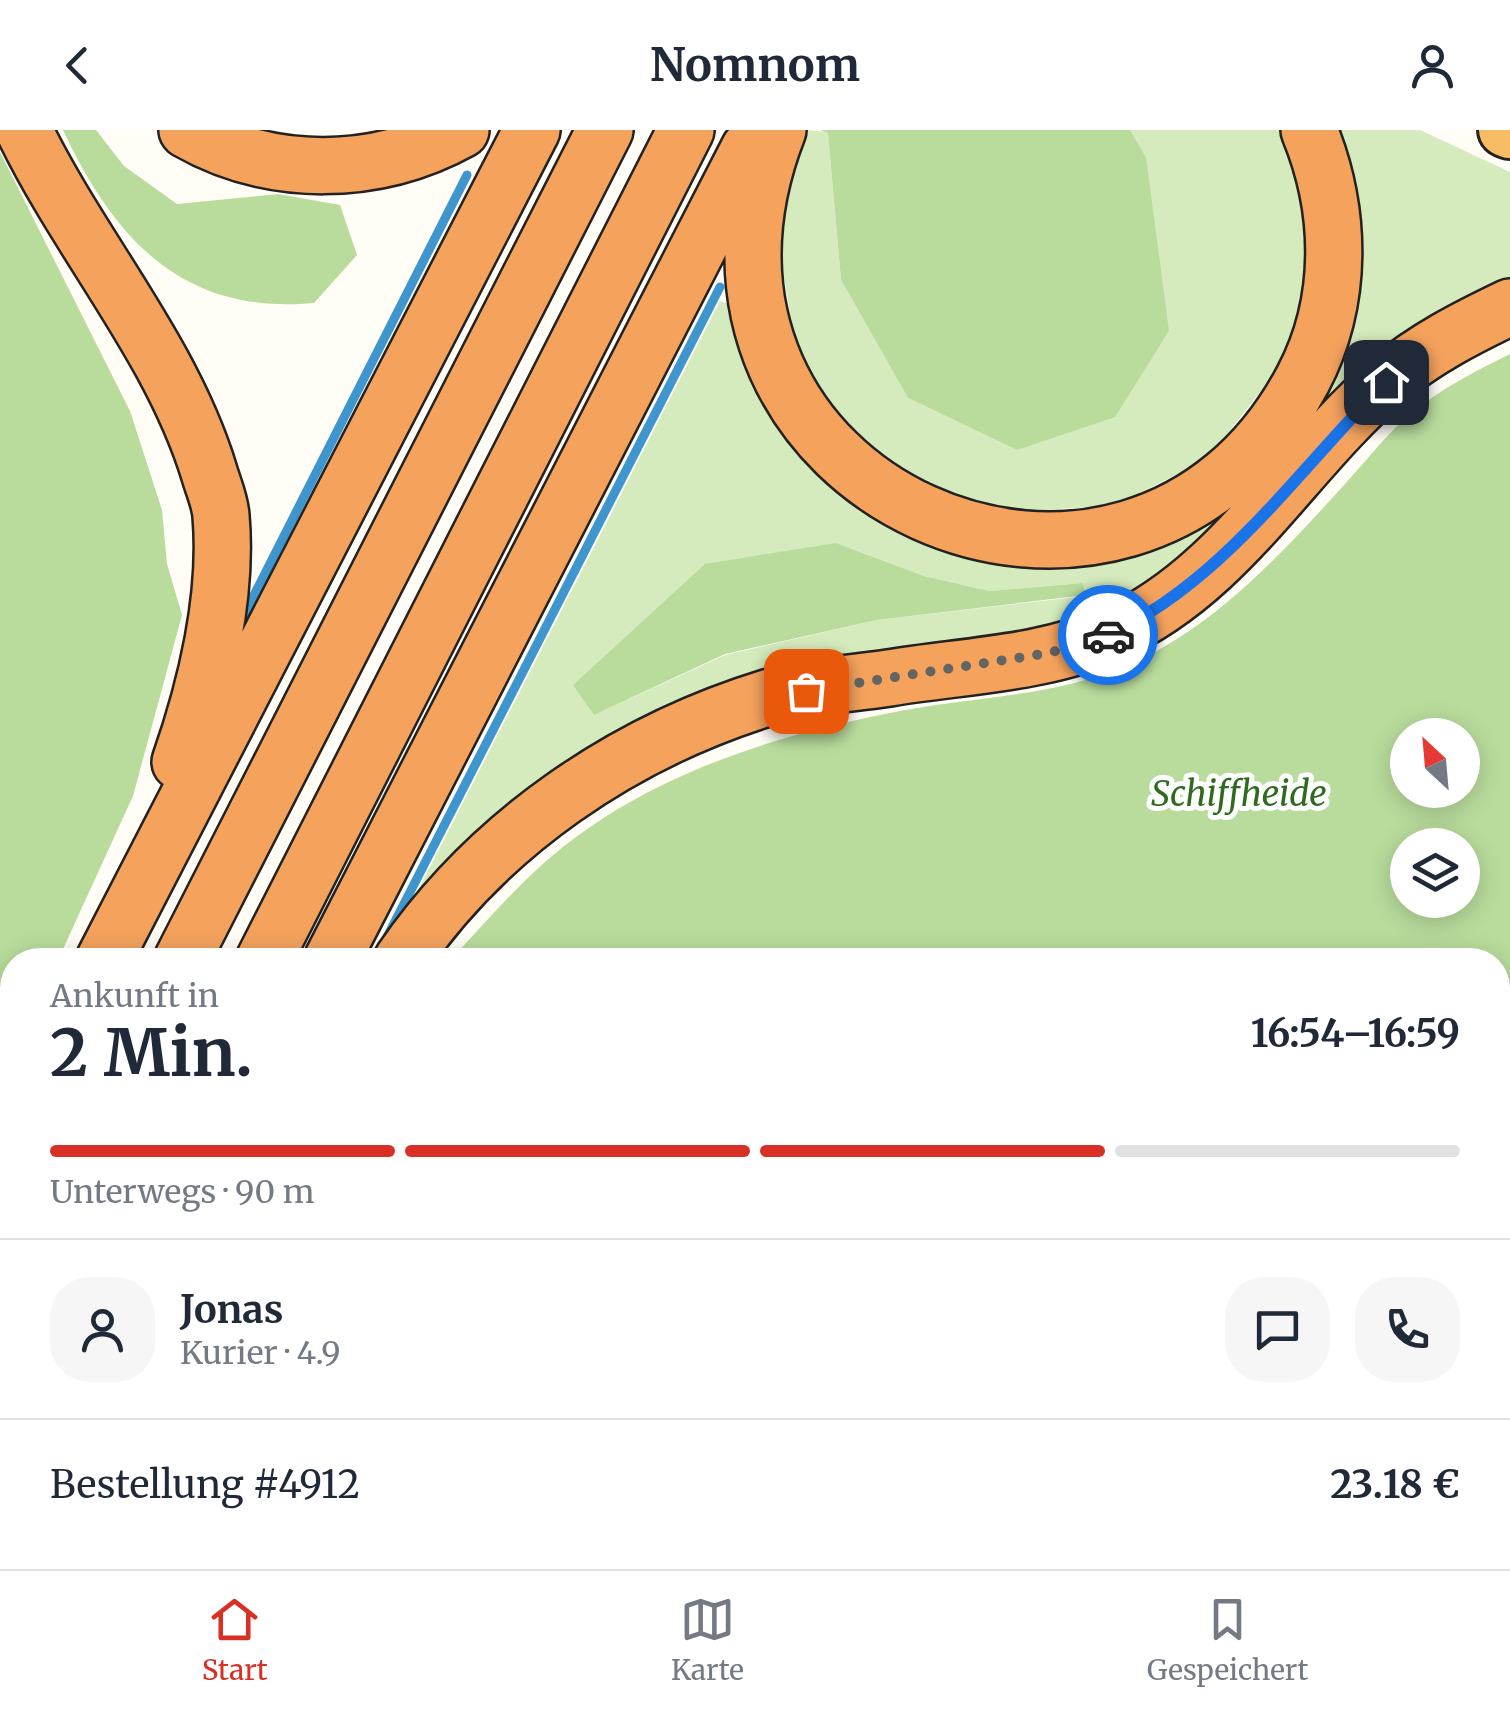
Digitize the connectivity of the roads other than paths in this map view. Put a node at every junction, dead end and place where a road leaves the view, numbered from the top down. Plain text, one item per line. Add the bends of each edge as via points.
1 (24, 130) edge
2 (187, 130) edge
3 (460, 130) edge
4 (532, 130) edge
5 (606, 130) edge
6 (686, 130) edge
7 (759, 130) edge
8 (778, 130) edge
9 (1309, 130) edge
10 (1510, 306) edge
11 (109, 948) edge
12 (110, 948) edge
13 (188, 948) edge
14 (270, 948) edge
15 (338, 948) edge
16 (410, 948) edge

1 - 11 highway via 180,400 222,513 220,581 199,709
2 - 3 highway via 269,161 340,166 410,153
4 - 12 highway
5 - 13 highway
6 - 14 highway
7 - 15 highway
8 - 9 highway via 752,232 752,267 764,335 792,398 835,454 889,497 969,530 1055,540 1124,528 1190,500 1247,456 1292,400 1322,334 1334,263 1329,191
10 - 16 highway via 1435,344 1386,382 1243,535 1170,601 1111,634 1049,653 771,696 649,746 561,796 490,858

